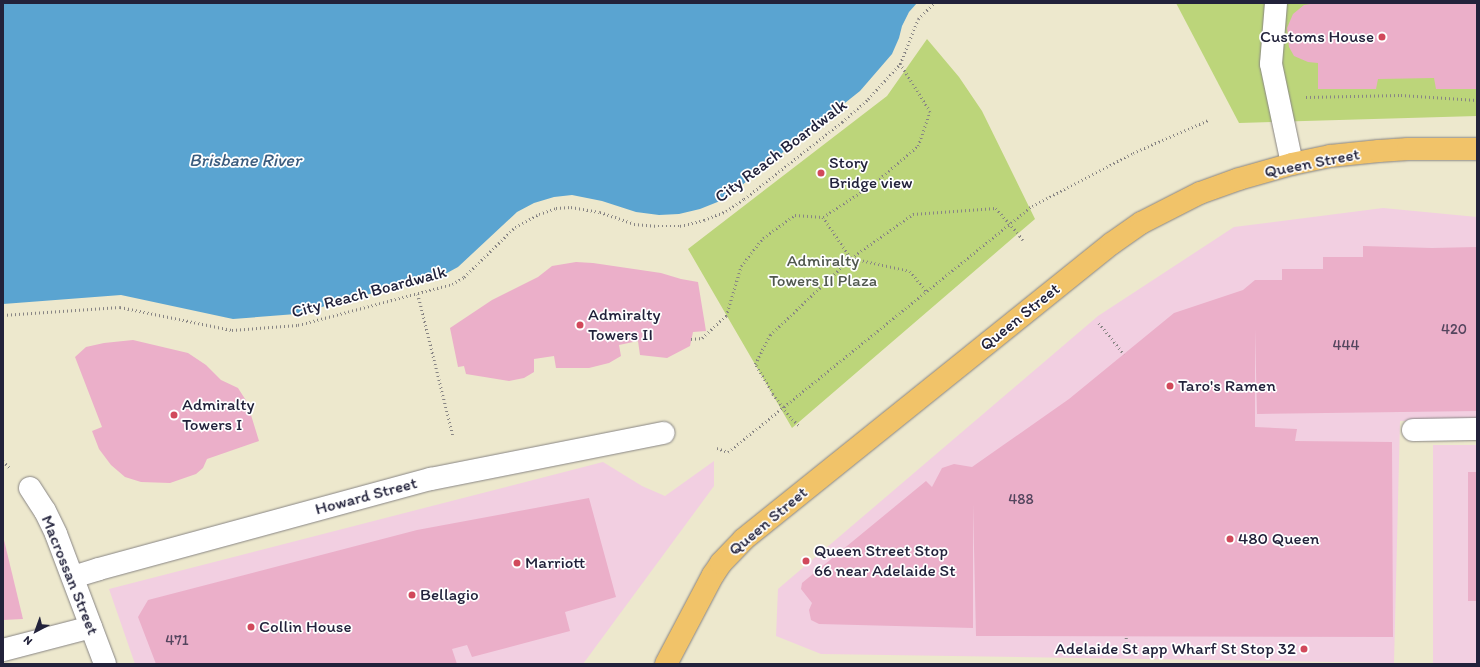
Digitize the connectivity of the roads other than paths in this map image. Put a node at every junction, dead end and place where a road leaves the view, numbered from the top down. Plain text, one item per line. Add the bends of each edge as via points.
1 (1276, 3) edge
2 (1477, 149) edge
3 (1292, 164) junction
4 (1477, 429) edge
5 (1413, 430) dead end
6 (663, 433) dead end
7 (30, 488) dead end
8 (73, 577) junction
9 (91, 627) junction
10 (3, 650) edge
11 (105, 664) edge
12 (666, 664) edge

1 - 3 street via 1271,64
2 - 3 main road, Queen Street via 1379,151 1330,156
3 - 12 main road, Queen Street via 1239,179 1179,203 1141,223 1099,254 744,539 713,575
4 - 5 street
6 - 8 street, Howard Street via 431,479
7 - 8 street, Macrossan Street via 45,511
8 - 9 street, Macrossan Street
9 - 10 street
9 - 11 street, Macrossan Street

